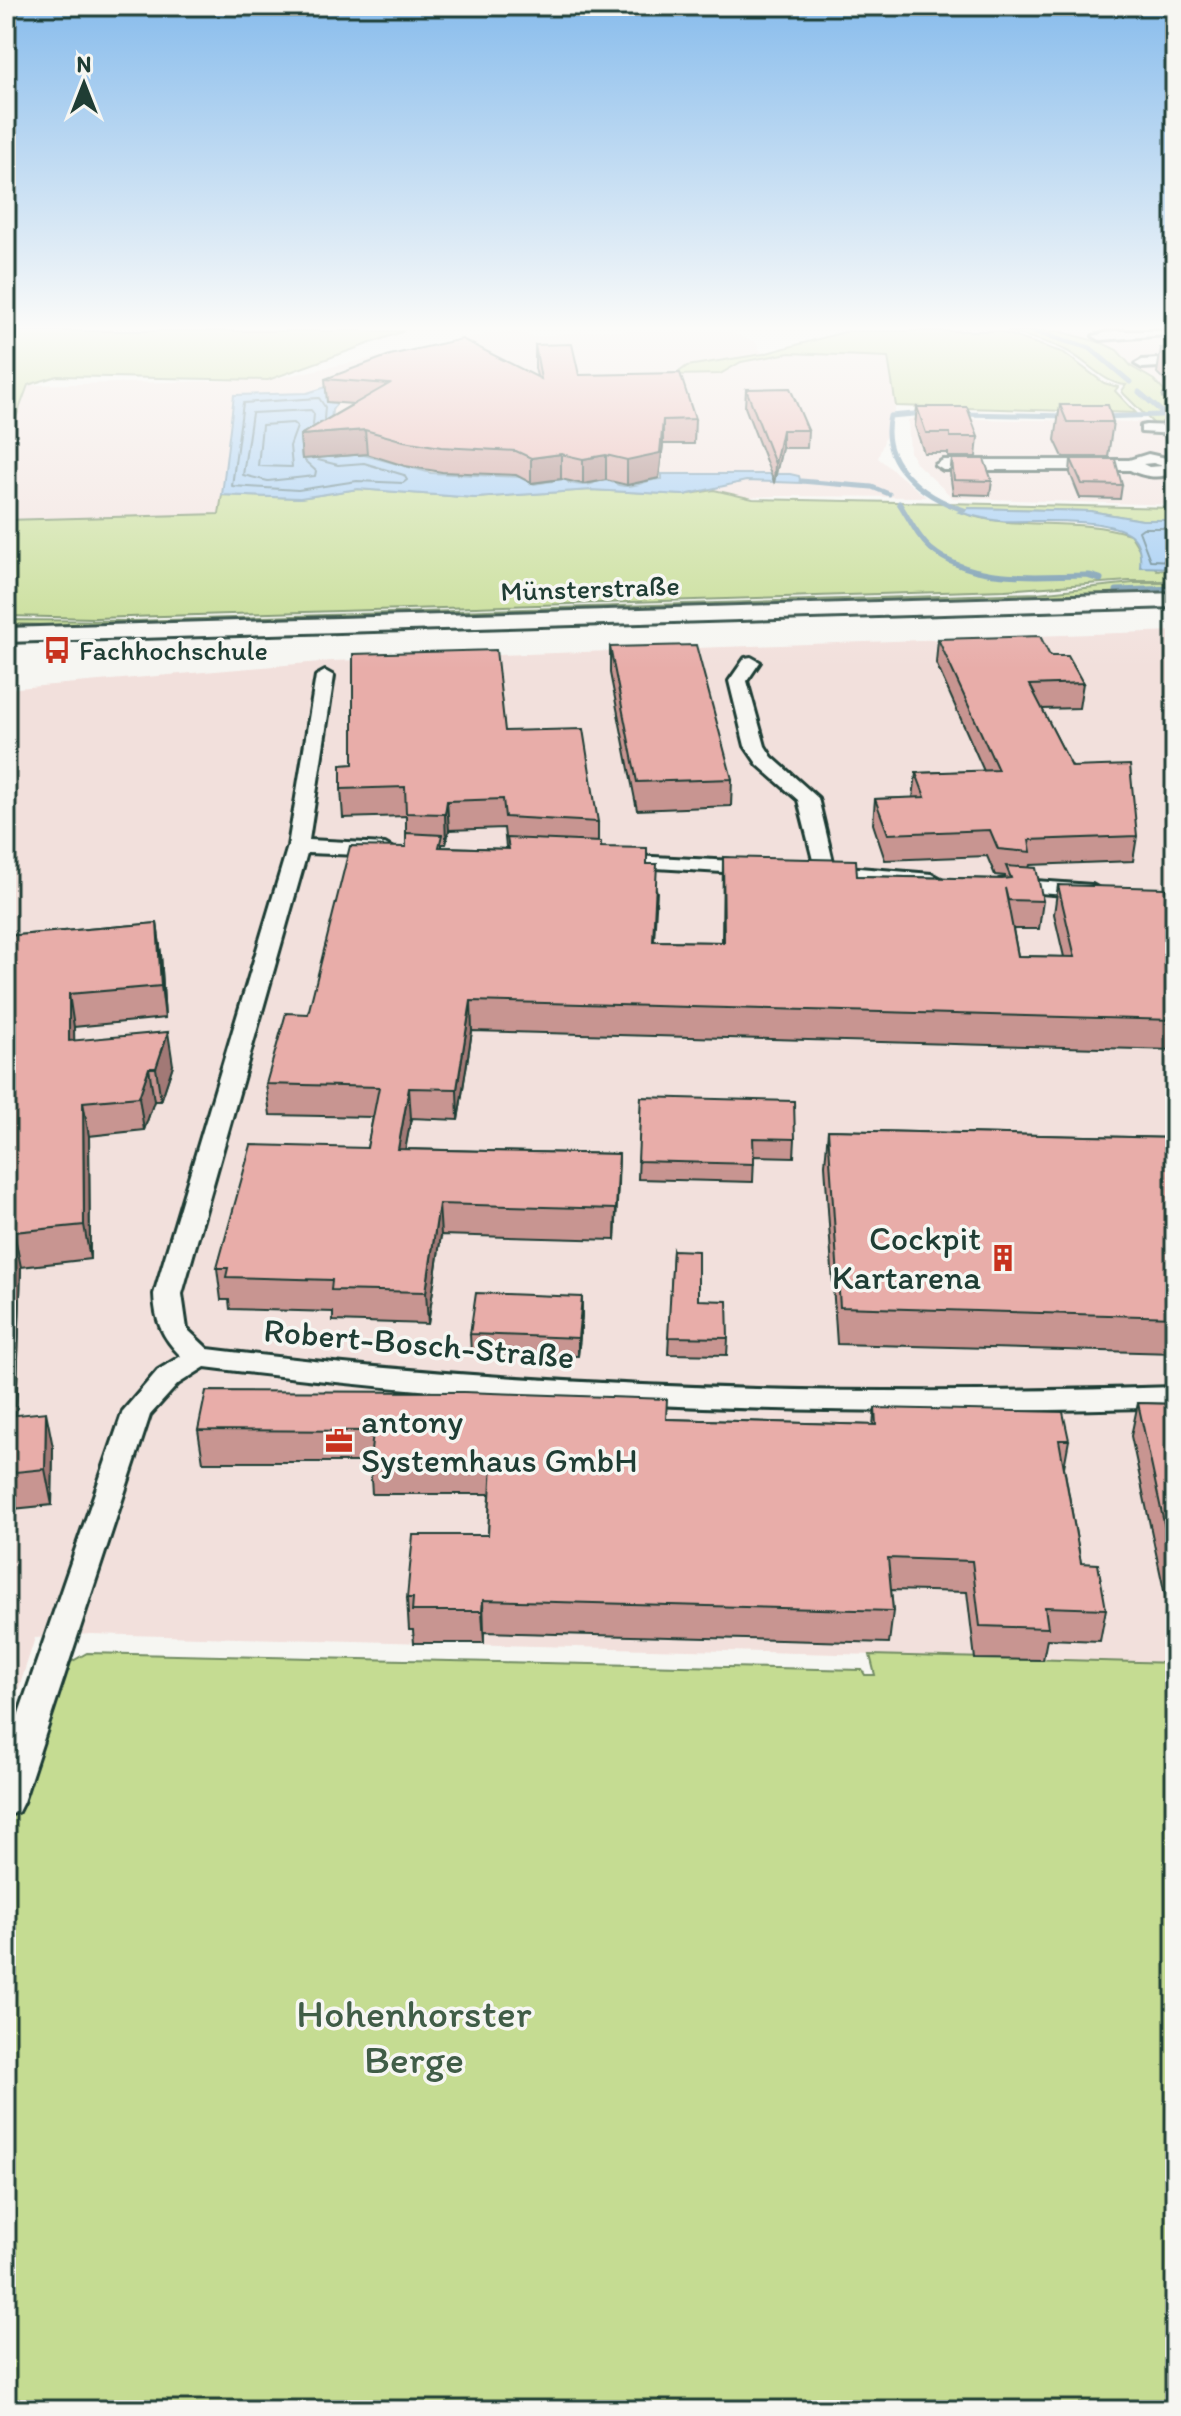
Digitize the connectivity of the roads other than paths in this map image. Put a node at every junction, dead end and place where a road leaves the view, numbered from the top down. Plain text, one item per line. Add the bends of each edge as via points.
1 (943, 465) dead end
2 (1174, 465) edge
3 (1175, 600) edge
4 (6, 635) edge
5 (751, 662) dead end
6 (325, 676) dead end
7 (298, 846) junction
8 (406, 851) edge
9 (592, 860) edge
10 (779, 869) edge
11 (952, 881) edge
12 (984, 883) edge
13 (1111, 893) edge
14 (200, 1357) junction
15 (1175, 1397) edge
16 (6, 1802) edge

1 - 2 street via 1133,465 1154,473
3 - 4 main road, Münsterstraße
5 - 11 street via 738,681 755,746 808,798 817,871
6 - 7 street
7 - 8 street
7 - 14 street via 168,1294 168,1321
9 - 10 street
12 - 13 street
14 - 15 street, Robert-Bosch-Straße via 566,1394 988,1405
14 - 16 street via 168,1377 137,1411

